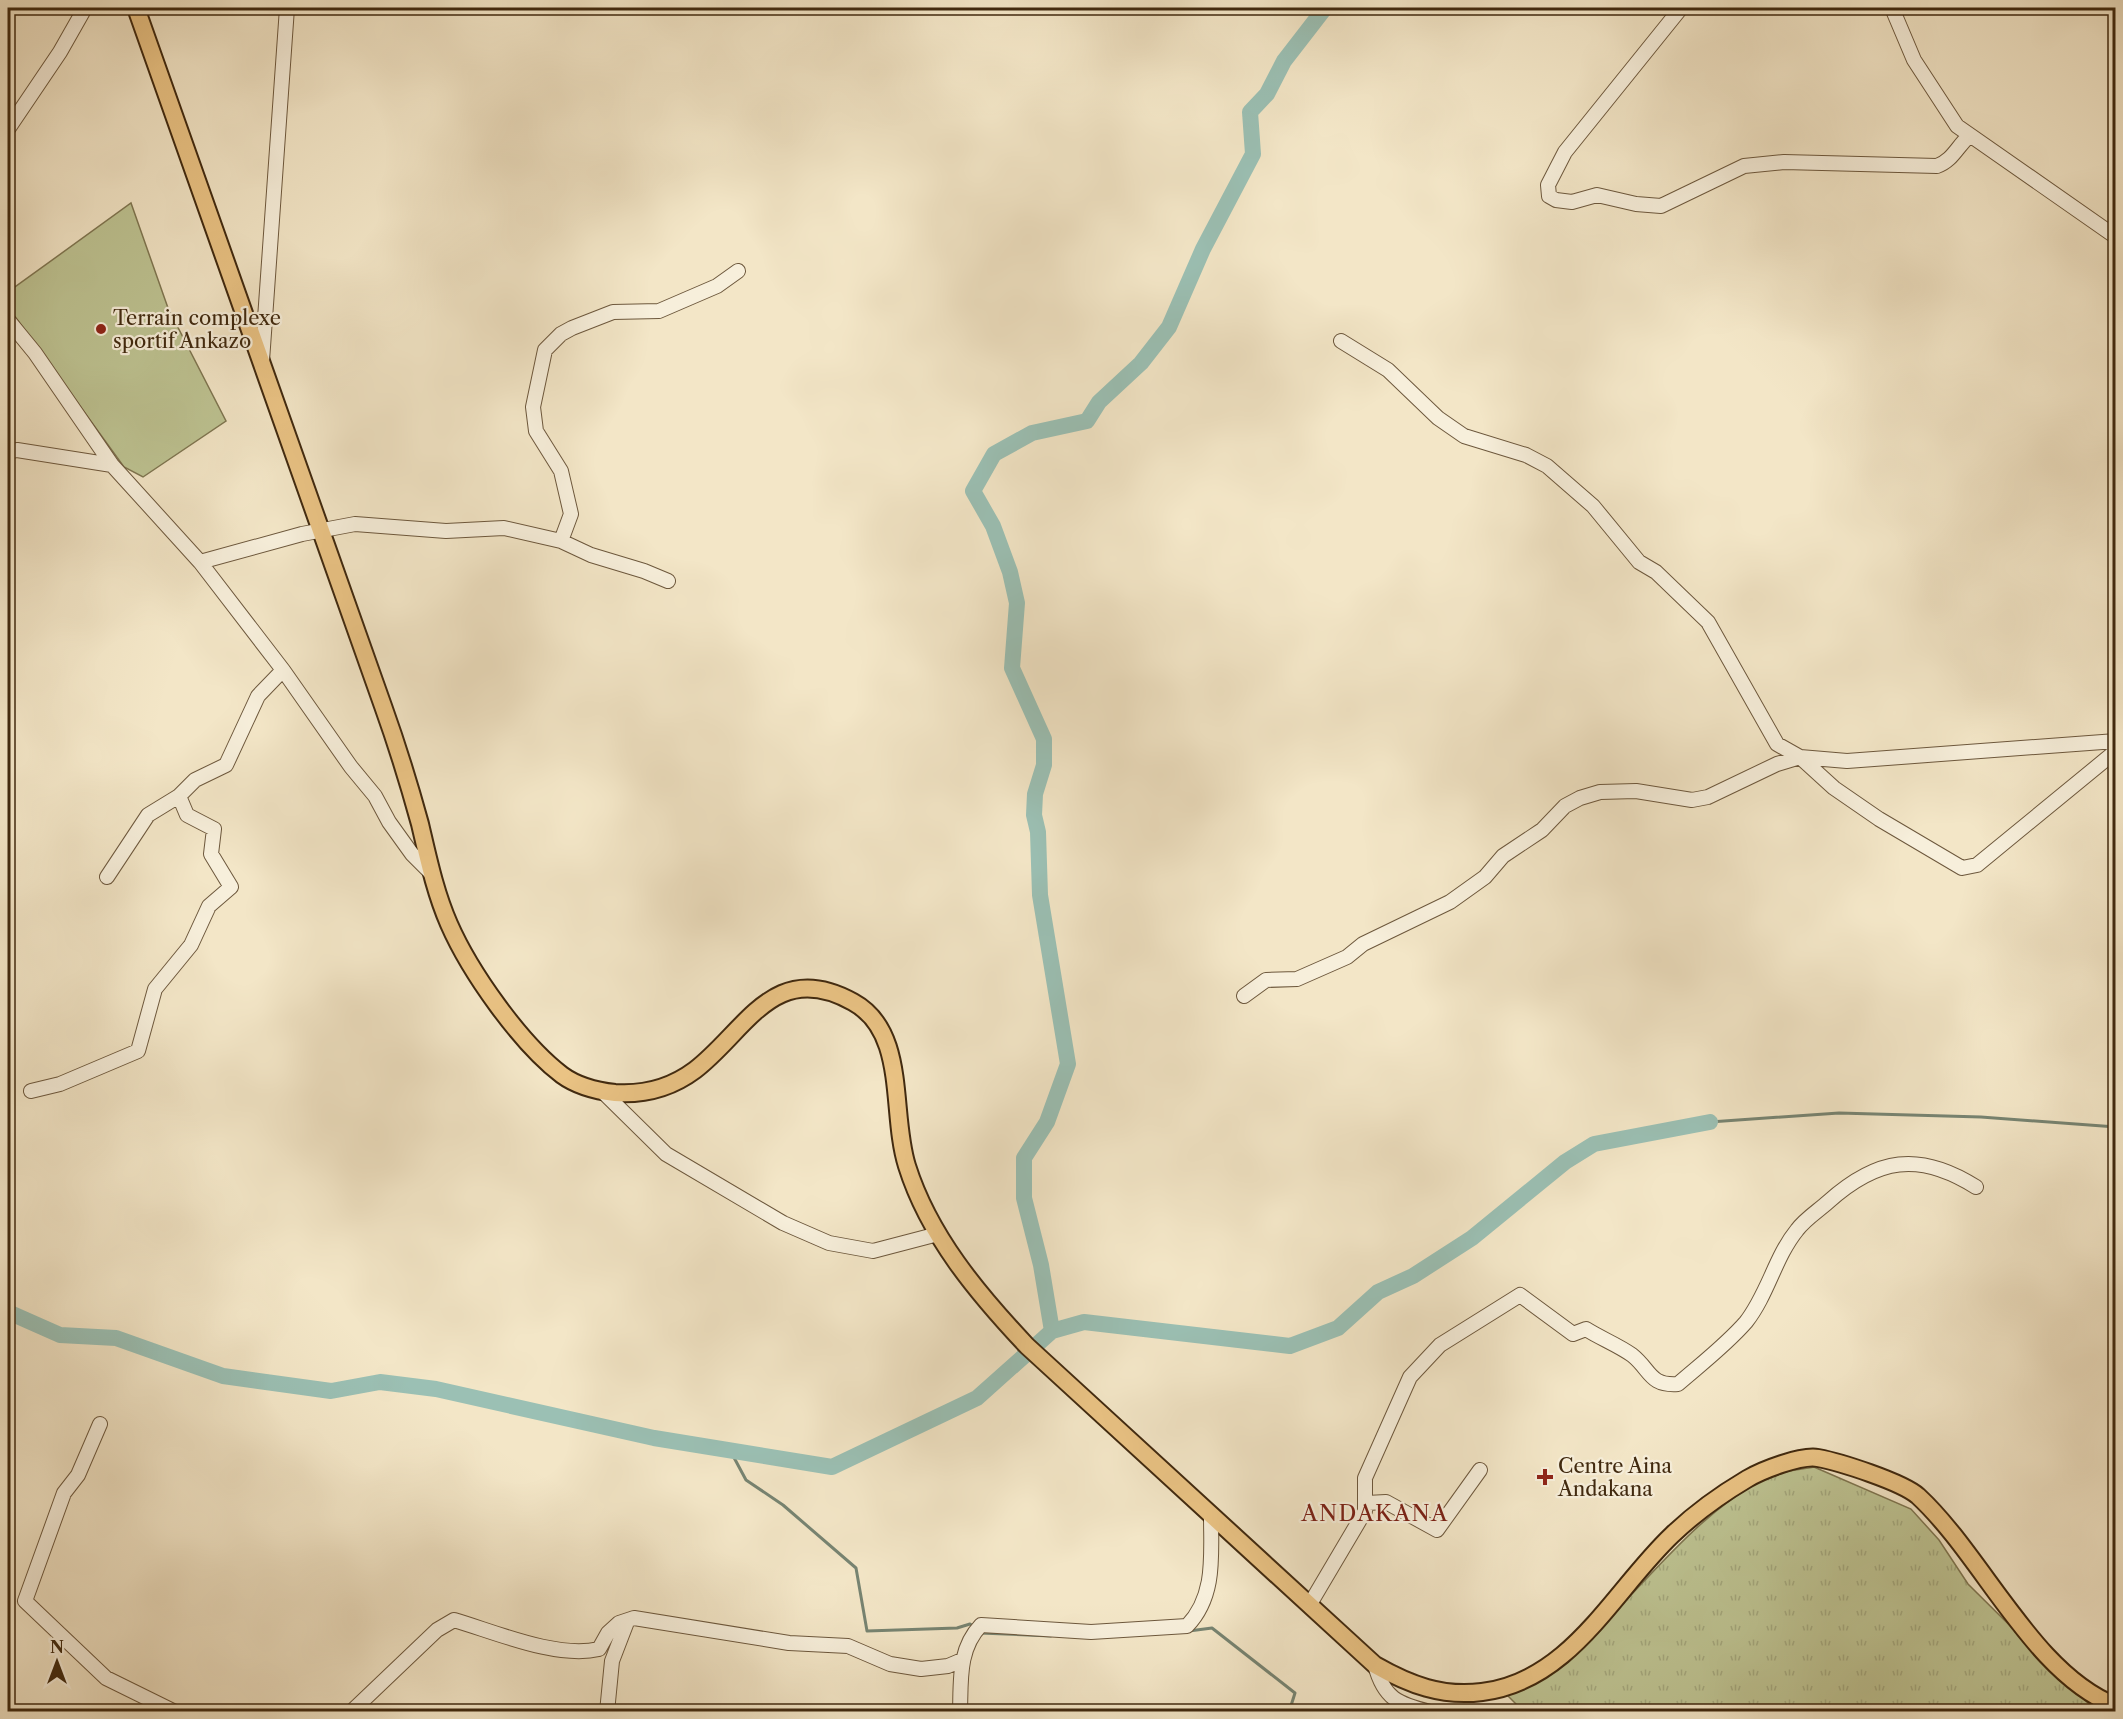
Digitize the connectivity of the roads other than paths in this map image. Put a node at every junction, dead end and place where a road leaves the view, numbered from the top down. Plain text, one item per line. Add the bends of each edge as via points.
1 (85, 8) edge
2 (136, 8) edge
3 (287, 8) edge
4 (1681, 8) edge
5 (1892, 8) edge
6 (8, 129) edge
7 (1969, 136) junction
8 (2115, 237) edge
9 (738, 272) dead end
10 (8, 320) edge
11 (1341, 341) dead end
12 (262, 366) junction
13 (8, 452) edge
14 (112, 465) junction
15 (321, 531) junction
16 (561, 541) junction
17 (200, 562) junction
18 (668, 581) dead end
19 (283, 670) junction
20 (2115, 741) edge
21 (2115, 751) edge
22 (1800, 757) junction
23 (179, 796) junction
24 (431, 873) junction
25 (107, 877) dead end
26 (1244, 996) dead end
27 (31, 1091) dead end
28 (603, 1092) junction
29 (1976, 1187) dead end
30 (938, 1234) junction
31 (100, 1424) dead end
32 (1480, 1470) dead end
33 (1367, 1503) junction
34 (1211, 1516) junction
35 (1310, 1604) junction
36 (627, 1622) junction
37 (962, 1660) junction
38 (1376, 1665) junction
39 (2115, 1706) edge
40 (175, 1712) edge
41 (351, 1712) edge
42 (607, 1712) edge
43 (960, 1712) edge
44 (1430, 1712) edge

1 - 6 street
2 - 12 main road
3 - 12 street
4 - 7 street via 1565,152 1548,185 1549,196 1572,202 1597,195 1661,206 1744,166 1784,162 1936,166 1948,162
5 - 7 street via 1914,60 1957,126
7 - 8 street
9 - 16 street via 717,286 658,311 613,312 572,328 545,350 533,407 536,431 561,471 571,514
10 - 14 street
11 - 22 street via 1388,370 1438,418 1464,436 1526,455 1547,466 1593,506 1639,562 1656,572 1708,622 1777,744
12 - 15 main road
13 - 14 street via 17,450
14 - 17 street
15 - 16 street via 355,524 446,531 504,528
15 - 17 street
15 - 24 main road via 398,746
16 - 18 street
17 - 19 street
19 - 23 street via 258,696 226,765 195,780
19 - 24 street via 412,854
20 - 22 street via 1847,761
21 - 22 street via 1977,865 1962,868 1879,819 1834,788
22 - 26 street via 1708,797 1692,800 1636,791 1600,792 1580,798 1565,806 1542,830 1503,856 1485,877 1450,902 1297,980 1266,980
23 - 25 street via 148,814
23 - 27 street via 187,814 214,829 211,854 231,887 209,906 191,945 155,989 138,1051 60,1084
24 - 28 main road via 451,927 495,1002 563,1075 574,1083
28 - 30 street via 666,1154 783,1223 829,1243 873,1251
28 - 30 main road via 658,1090 685,1077 709,1058 751,1013 774,997 807,989 838,994 868,1011 886,1036 905,1161
29 - 33 street via 1928,1164 1875,1170 1846,1185 1797,1229 1759,1304 1745,1322 1678,1384 1656,1381 1632,1355 1586,1329 1573,1334 1520,1295 1440,1345 1410,1377 1365,1478
30 - 34 main road via 977,1290 1027,1347
31 - 40 street via 78,1475 64,1493 25,1601 106,1678
32 - 33 street via 1437,1530 1386,1502
33 - 35 street
34 - 35 main road
34 - 37 street via 1211,1572 1206,1599 1187,1626 1091,1632 981,1625 970,1636
35 - 38 main road
36 - 37 street via 634,1618 789,1643 848,1646 890,1664 921,1669
36 - 41 street via 619,1623 608,1633 599,1649 586,1653 550,1648 454,1620 436,1630
36 - 42 street via 612,1661
37 - 43 street
38 - 39 main road via 1436,1692 1471,1693 1515,1685 1538,1674 1567,1651 1671,1536 1717,1498 1763,1470 1816,1457 1889,1481 1917,1495 1979,1566 2036,1643 2084,1688
38 - 44 street via 1380,1686 1388,1696

